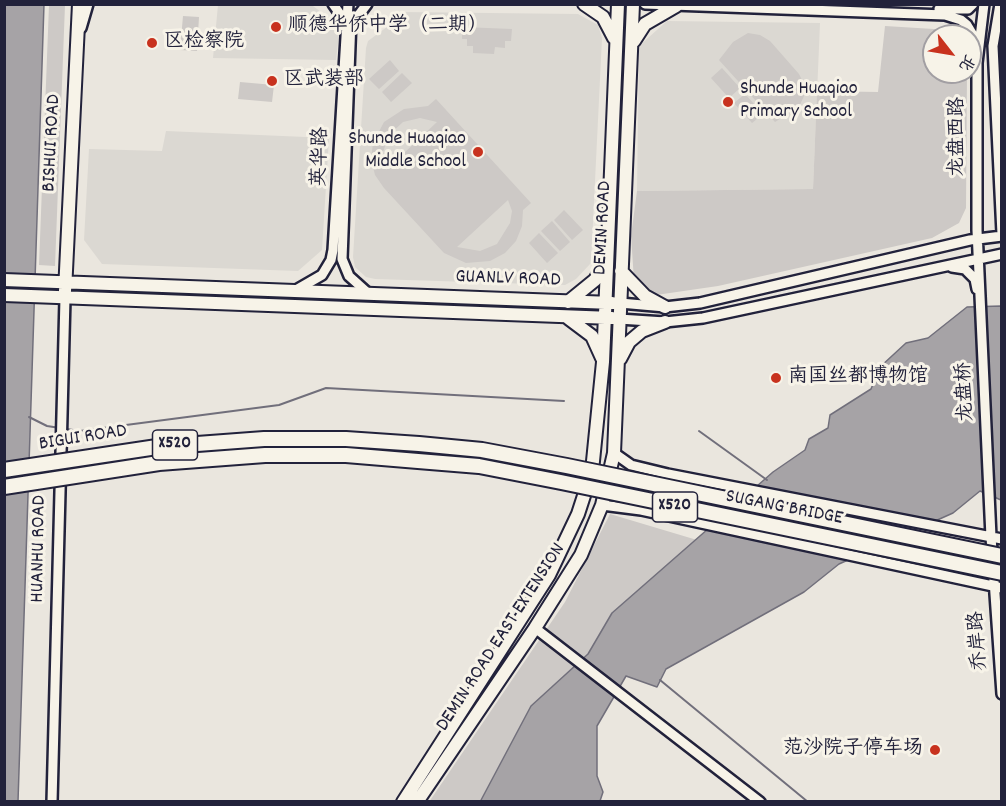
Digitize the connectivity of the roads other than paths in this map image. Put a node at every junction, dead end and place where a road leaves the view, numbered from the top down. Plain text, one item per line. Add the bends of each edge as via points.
1 (79, 4) edge
2 (88, 4) edge
3 (333, 4) edge
4 (350, 4) edge
5 (367, 4) edge
6 (584, 4) edge
7 (618, 4) edge
8 (633, 4) edge
9 (645, 4) edge
10 (777, 4) edge
11 (973, 4) edge
12 (984, 4) edge
13 (1000, 4) edge
14 (676, 6) edge
15 (966, 24) edge
16 (982, 24) edge
17 (348, 33) junction
18 (78, 36) junction
19 (616, 43) junction
20 (993, 46) junction
21 (632, 48) junction
22 (1002, 53) edge
23 (976, 84) edge
24 (1002, 235) edge
25 (978, 239) junction
26 (1002, 254) edge
27 (607, 258) junction
28 (979, 264) junction
29 (948, 266) junction
30 (621, 271) junction
31 (4, 280) edge
32 (65, 283) junction
33 (293, 291) junction
34 (369, 294) junction
35 (4, 295) edge
36 (64, 298) junction
37 (568, 302) junction
38 (606, 303) junction
39 (620, 303) junction
40 (665, 306) junction
41 (981, 312) junction
42 (567, 317) junction
43 (605, 318) junction
44 (619, 318) junction
45 (665, 322) junction
46 (603, 362) junction
47 (618, 362) junction
48 (346, 439) joint
49 (614, 453) junction
50 (346, 455) joint
51 (4, 471) edge
52 (4, 487) edge
53 (602, 505) junction
54 (991, 537) junction
55 (1002, 539) edge
56 (1002, 556) edge
57 (1002, 573) edge
58 (965, 580) junction
59 (998, 587) edge
60 (996, 611) junction
61 (536, 628) junction
62 (1002, 694) edge
63 (52, 801) edge
64 (403, 801) edge
65 (417, 801) edge
66 (760, 801) edge

1 - 18 main road, BISHUI ROAD
2 - 18 street
3 - 17 street
4 - 17 street, 英华路
5 - 17 street
6 - 19 main road via 603,17
7 - 19 main road, DEMIN ROAD EAST EXTENSION
8 - 21 main road, DEMIN ROAD
9 - 14 street
10 - 11 street via 969,9
12 - 16 street, 龙盘西路
13 - 20 street
14 - 15 street via 945,15
14 - 21 main road via 645,24
17 - 33 street, 英华路 via 338,208 331,260 314,281
17 - 34 street, 英华路 via 342,259 349,276
18 - 32 main road, BISHUI ROAD
19 - 27 main road, DEMIN ROAD EAST EXTENSION
20 - 22 street
20 - 24 street
21 - 30 main road, DEMIN ROAD
23 - 25 street, 龙盘西路
24 - 25 street, GUANLV ROAD
25 - 28 street, 龙盘西路
25 - 40 street, GUANLV ROAD via 700,303
26 - 28 street, GUANLV ROAD
27 - 37 main road via 595,280
27 - 38 main road, DEMIN ROAD EAST EXTENSION
28 - 29 street, GUANLV ROAD
28 - 41 street, 龙盘桥
29 - 41 street via 965,269 975,279
29 - 45 street, GUANLV ROAD via 703,318
30 - 39 main road, DEMIN ROAD
30 - 40 main road via 645,296
31 - 32 main road, GUANLV ROAD
32 - 33 main road, GUANLV ROAD
32 - 36 main road, BISHUI ROAD
33 - 34 main road, GUANLV ROAD
34 - 37 main road, GUANLV ROAD
35 - 36 main road, GUANLV ROAD
36 - 42 main road, GUANLV ROAD
36 - 63 street, HUANHU ROAD
37 - 38 main road, GUANLV ROAD
38 - 39 main road, GUANLV ROAD
38 - 43 main road, DEMIN ROAD EAST EXTENSION
39 - 40 street, GUANLV ROAD
39 - 44 main road, DEMIN ROAD
41 - 54 street, 龙盘桥
42 - 43 main road, GUANLV ROAD
42 - 46 main road via 592,336
43 - 44 main road, GUANLV ROAD
43 - 46 main road, DEMIN ROAD EAST EXTENSION
44 - 45 street, GUANLV ROAD
44 - 47 main road, DEMIN ROAD
45 - 47 main road via 635,337
46 - 64 main road, DEMIN ROAD EAST EXTENSION via 592,471 578,514 549,575
47 - 49 main road, DEMIN ROAD
48 - 51 highway, BIGUI ROAD / X520, bridge via 264,439 157,447
48 - 56 highway, SUGANG BRIDGE / X520, bridge via 482,450
49 - 53 main road, DEMIN ROAD EAST EXTENSION
49 - 54 street via 631,465 668,474
50 - 52 highway, BIGUI ROAD / X520, bridge via 264,455 159,463
50 - 57 highway, SUGANG BRIDGE / X520, bridge via 479,466
53 - 58 street via 656,513
53 - 61 main road, DEMIN ROAD EAST EXTENSION via 581,555
54 - 55 street
54 - 59 street, 乔岸路
58 - 59 street
58 - 60 street via 980,587
59 - 60 street, 乔岸路
60 - 62 street, 乔岸路
61 - 65 main road, DEMIN ROAD EAST EXTENSION
61 - 66 street

